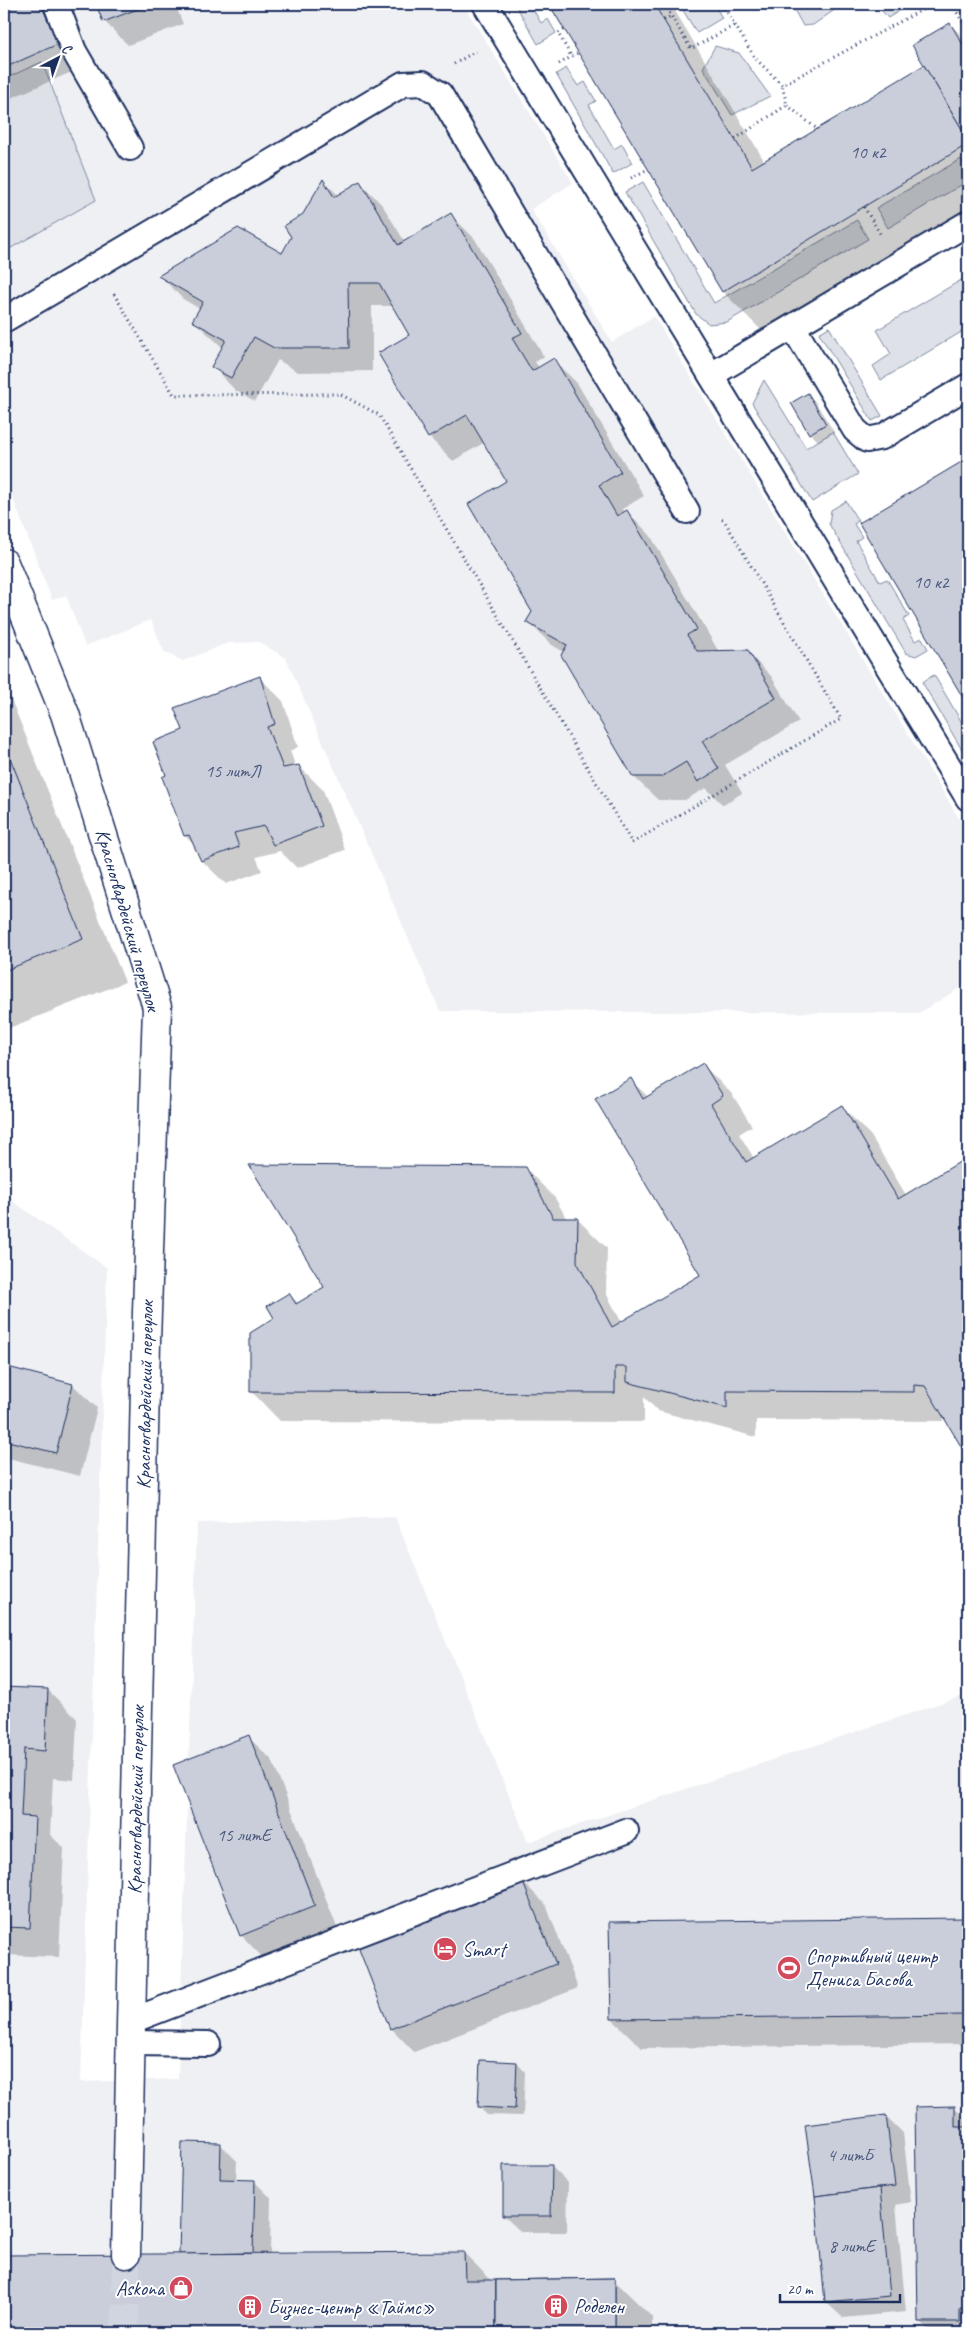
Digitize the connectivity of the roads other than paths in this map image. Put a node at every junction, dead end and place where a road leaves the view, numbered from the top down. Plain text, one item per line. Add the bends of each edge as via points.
1 (56, 4) edge
2 (485, 4) edge
3 (130, 148) dead end
4 (968, 223) edge
5 (4, 320) edge
6 (793, 327) junction
7 (711, 375) junction
8 (968, 386) edge
9 (686, 510) road end
10 (4, 563) edge
11 (968, 798) edge
12 (626, 1831) dead end
13 (131, 2032) junction
14 (208, 2044) dead end
15 (126, 2254) tunnel mouth

1 - 3 lane via 74,51
2 - 7 lane
4 - 6 lane
5 - 9 lane via 403,84 424,82 440,94
6 - 7 lane
6 - 8 lane via 855,430 867,440 882,437
7 - 11 lane
10 - 13 street, Красногвардейский переулок via 65,714 157,1006 146,1332
12 - 13 lane
13 - 14 lane
13 - 15 street, Красногвардейский переулок

